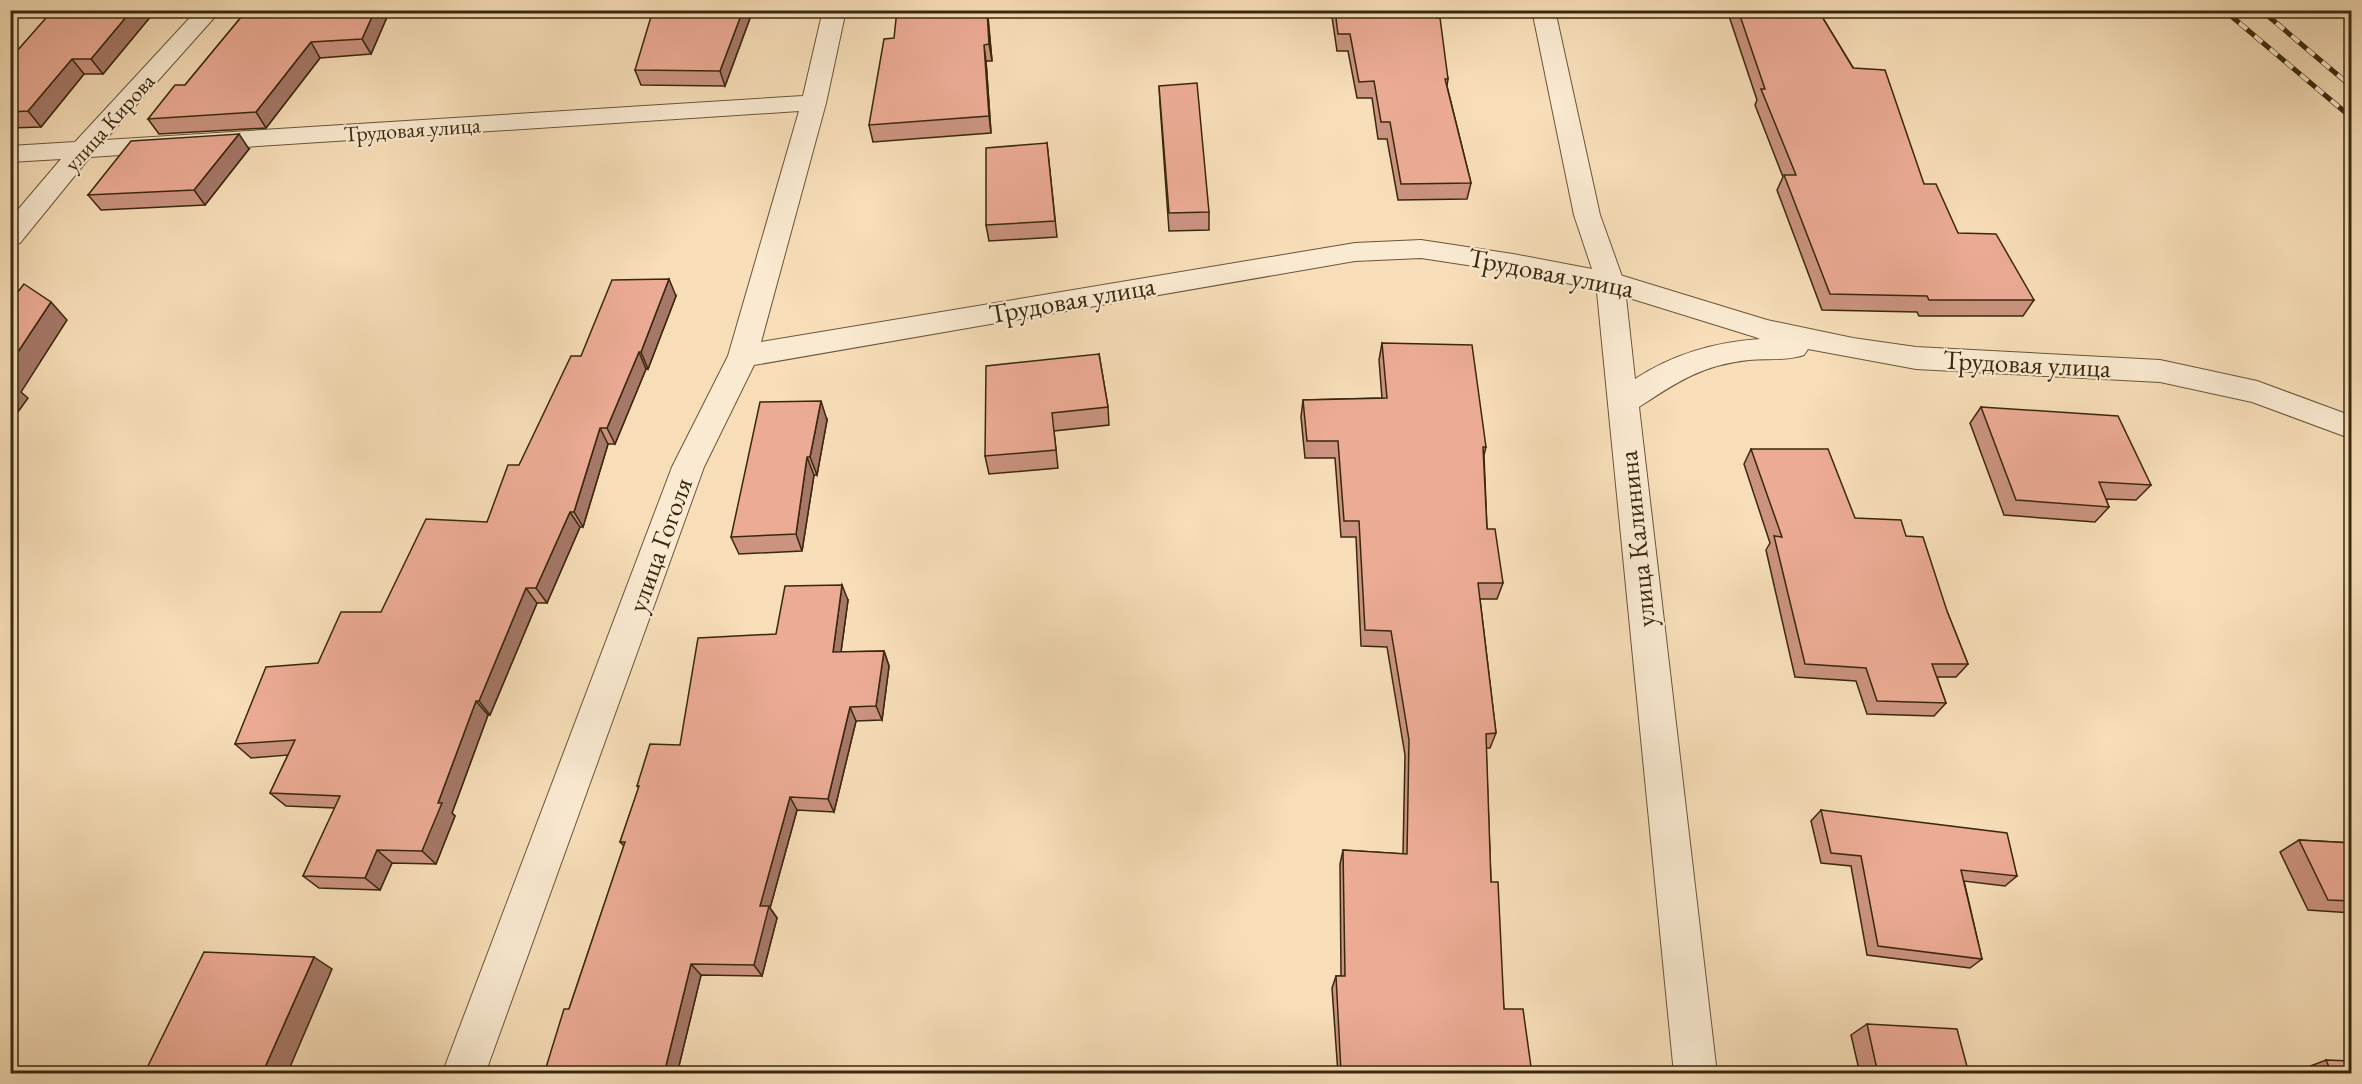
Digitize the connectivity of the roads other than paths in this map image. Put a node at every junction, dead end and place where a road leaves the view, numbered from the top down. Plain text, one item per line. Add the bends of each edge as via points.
1 (210, 10) edge
2 (835, 10) edge
3 (1544, 10) edge
4 (813, 103) junction
5 (82, 150) junction
6 (10, 154) edge
7 (10, 237) edge
8 (1610, 282) junction
9 (1853, 348) junction
10 (742, 356) junction
11 (1623, 402) junction
12 (2352, 428) edge
13 (463, 1074) edge
14 (1696, 1074) edge

1 - 5 street, улица Кирова
2 - 4 street, улица Гоголя
3 - 8 street, улица Калинина via 1587,215
4 - 5 street, Трудовая улица
4 - 10 street, улица Гоголя
5 - 6 street, Трудовая улица
5 - 7 street, улица Кирова
8 - 9 street, Трудовая улица via 1766,330
8 - 10 street, Трудовая улица via 1513,262 1421,249 1355,252
8 - 11 street, улица Калинина
9 - 11 street via 1762,348 1714,354 1677,368
9 - 12 street, Трудовая улица via 1916,358 2160,370 2257,392
10 - 13 street, улица Гоголя via 688,467
11 - 14 street, улица Калинина

